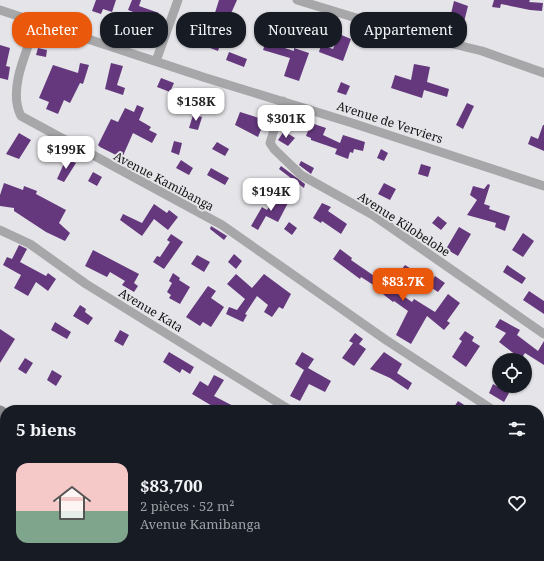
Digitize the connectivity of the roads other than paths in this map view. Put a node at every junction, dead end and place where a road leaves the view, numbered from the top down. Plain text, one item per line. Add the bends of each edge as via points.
1 (178, 0) edge
2 (297, 0) edge
3 (0, 10) edge
4 (12, 14) edge
5 (92, 40) edge
6 (28, 48) edge
7 (156, 61) junction
8 (544, 74) edge
9 (283, 101) junction
10 (544, 186) edge
11 (0, 230) edge
12 (544, 334) edge
13 (282, 405) edge
14 (485, 405) edge

1 - 7 street
2 - 8 street via 399,31 482,51
3 - 4 street, Avenue de Verviers
5 - 7 street, Avenue de Verviers
6 - 14 street, Avenue Kamibanga via 20,72 16,98 21,116 222,225
7 - 9 street, Avenue de Verviers
9 - 10 street, Avenue de Verviers
9 - 12 street, Avenue Kilobelobe via 270,143 293,170 315,185 373,215
11 - 13 street, Avenue Kata via 30,244 92,288

